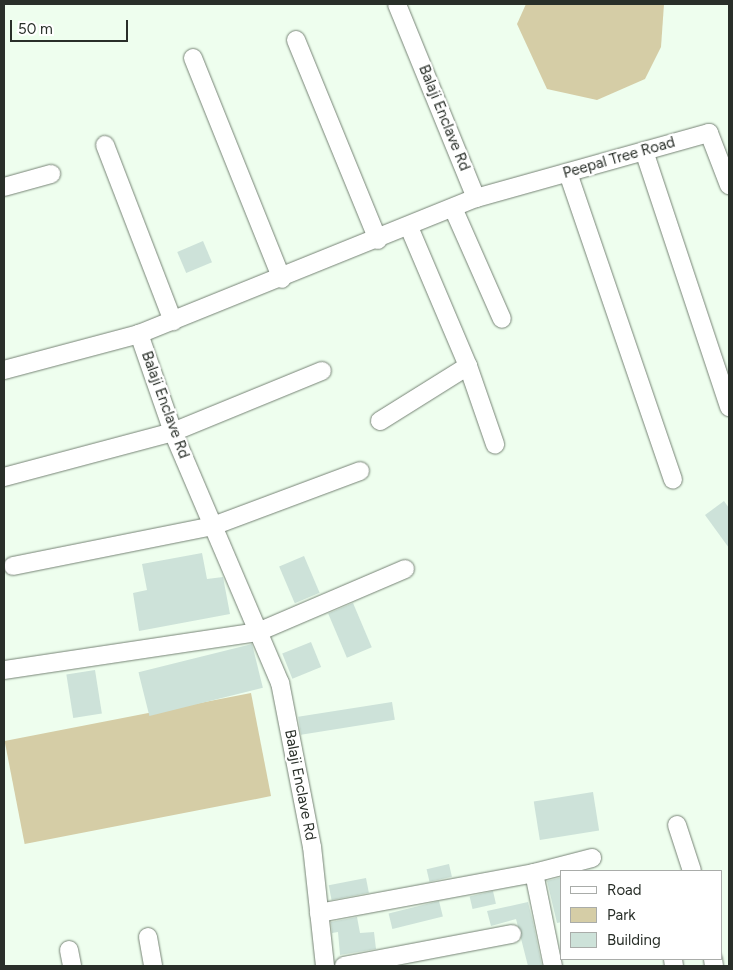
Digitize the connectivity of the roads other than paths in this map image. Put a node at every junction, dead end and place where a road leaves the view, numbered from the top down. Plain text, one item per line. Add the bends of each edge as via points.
1 (397, 4) edge
2 (296, 40) dead end
3 (193, 58) dead end
4 (104, 145) dead end
5 (644, 151) junction
6 (568, 173) junction
7 (52, 174) dead end
8 (729, 185) edge
9 (4, 187) edge
10 (476, 198) junction
11 (453, 208) junction
12 (409, 227) junction
13 (378, 240) junction
14 (282, 279) junction
15 (502, 318) dead end
16 (173, 321) junction
17 (139, 334) junction
18 (468, 366) junction
19 (4, 370) edge
20 (322, 372) dead end
21 (729, 408) edge
22 (380, 421) dead end
23 (173, 432) junction
24 (495, 444) dead end
25 (360, 471) dead end
26 (4, 476) edge
27 (673, 478) dead end
28 (213, 526) junction
29 (13, 566) dead end
30 (405, 570) dead end
31 (258, 632) junction
32 (4, 670) edge
33 (677, 825) dead end
34 (592, 858) dead end
35 (692, 870) edge
36 (534, 873) junction
37 (319, 913) junction
38 (512, 934) dead end
39 (148, 937) dead end
40 (555, 941) edge
41 (153, 966) edge
42 (325, 966) edge
43 (344, 966) edge
44 (553, 966) edge

1 - 10 street, Balaji Enclave Rd
2 - 13 street
3 - 14 street
4 - 16 street
5 - 6 street, Peepal Tree Road
5 - 8 street, Peepal Tree Road via 708,133
5 - 21 street
6 - 10 street, Peepal Tree Road
6 - 27 street
7 - 9 street
10 - 11 street, Balaji Enclave Rd
11 - 12 street, Balaji Enclave Rd
11 - 15 street
12 - 13 street, Balaji Enclave Rd
12 - 18 street
13 - 14 street, Balaji Enclave Rd
14 - 16 street, Balaji Enclave Rd
16 - 17 street, Balaji Enclave Rd
17 - 19 street
17 - 23 street, Balaji Enclave Rd
18 - 22 street
18 - 24 street
20 - 23 street
23 - 26 street
23 - 28 street, Balaji Enclave Rd
25 - 28 street
28 - 29 street
28 - 31 street, Balaji Enclave Rd
30 - 31 street
31 - 32 street
31 - 37 street, Balaji Enclave Rd via 280,683 312,847
33 - 35 street
34 - 36 street
36 - 37 street
36 - 40 street
37 - 42 street, Balaji Enclave Rd
38 - 43 street
39 - 41 street
40 - 44 street

